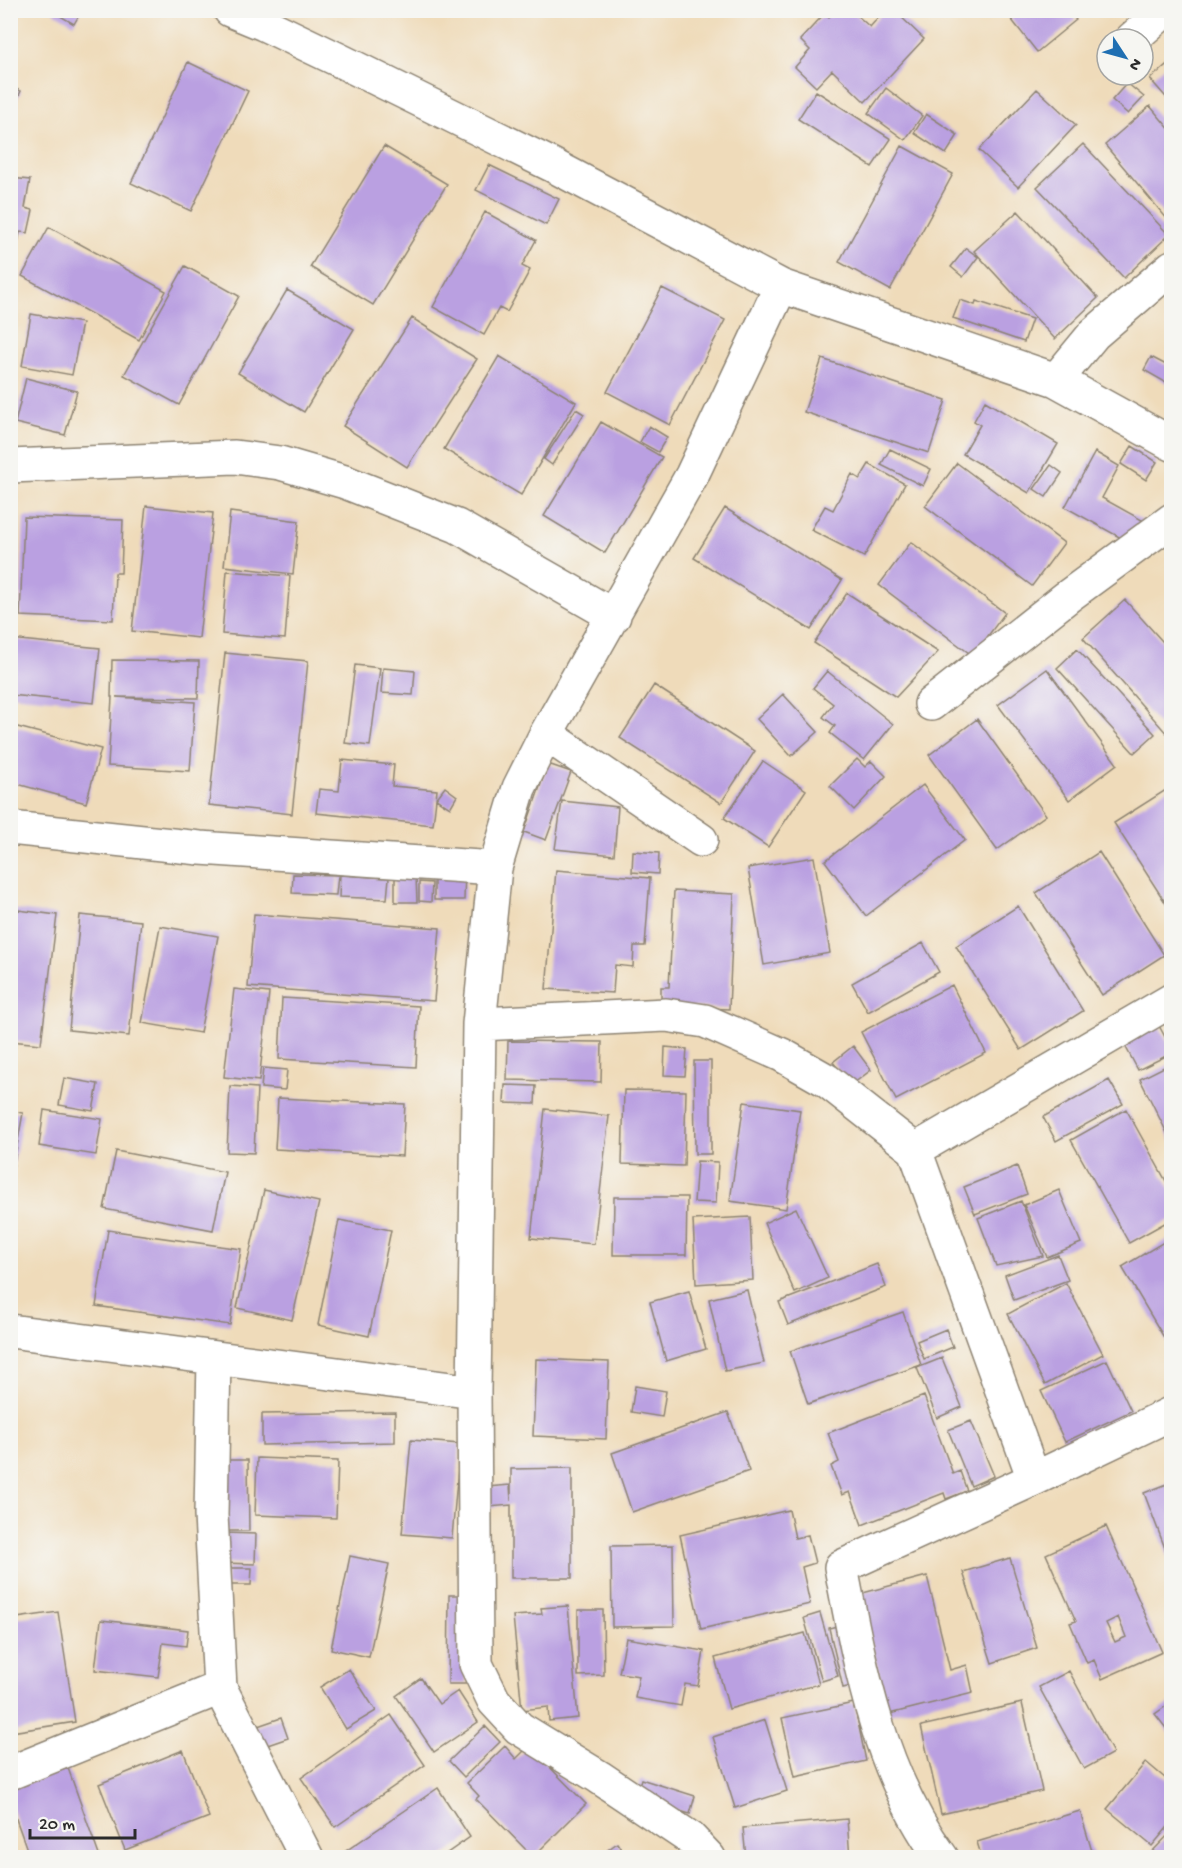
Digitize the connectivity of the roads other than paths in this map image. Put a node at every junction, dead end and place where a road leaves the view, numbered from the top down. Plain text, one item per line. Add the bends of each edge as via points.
1 (230, 10) edge
2 (1165, 10) edge
3 (277, 17) edge
4 (1146, 27) edge
5 (1168, 276) edge
6 (781, 286) junction
7 (1056, 380) junction
8 (1172, 444) edge
9 (10, 466) edge
10 (1172, 520) edge
11 (614, 616) junction
12 (931, 704) dead end
13 (546, 734) junction
14 (10, 828) edge
15 (701, 840) dead end
16 (495, 868) junction
17 (1172, 1000) edge
18 (480, 1023) junction
19 (915, 1150) junction
20 (10, 1331) edge
21 (213, 1358) junction
22 (474, 1392) junction
23 (1172, 1413) edge
24 (1034, 1479) junction
25 (220, 1688) junction
26 (10, 1773) edge
27 (307, 1857) edge
28 (709, 1857) edge
29 (942, 1857) edge

1 - 3 street
2 - 4 street
3 - 6 street
5 - 7 street via 1094,334
6 - 7 street
6 - 11 street via 692,475
7 - 8 street
9 - 11 street via 235,457 280,463 345,482 457,526
10 - 12 street
11 - 13 street
13 - 15 street
13 - 16 street via 519,788
14 - 16 street via 200,848
16 - 18 street
17 - 19 street
18 - 19 street via 666,1015 705,1021 782,1055 826,1080
18 - 22 street
19 - 24 street
20 - 21 street
21 - 22 street
21 - 25 street via 211,1515
22 - 28 street via 476,1664 494,1701 519,1728 690,1838
23 - 24 street
24 - 29 street via 841,1567 859,1665 886,1749 908,1804
25 - 26 street
25 - 27 street

